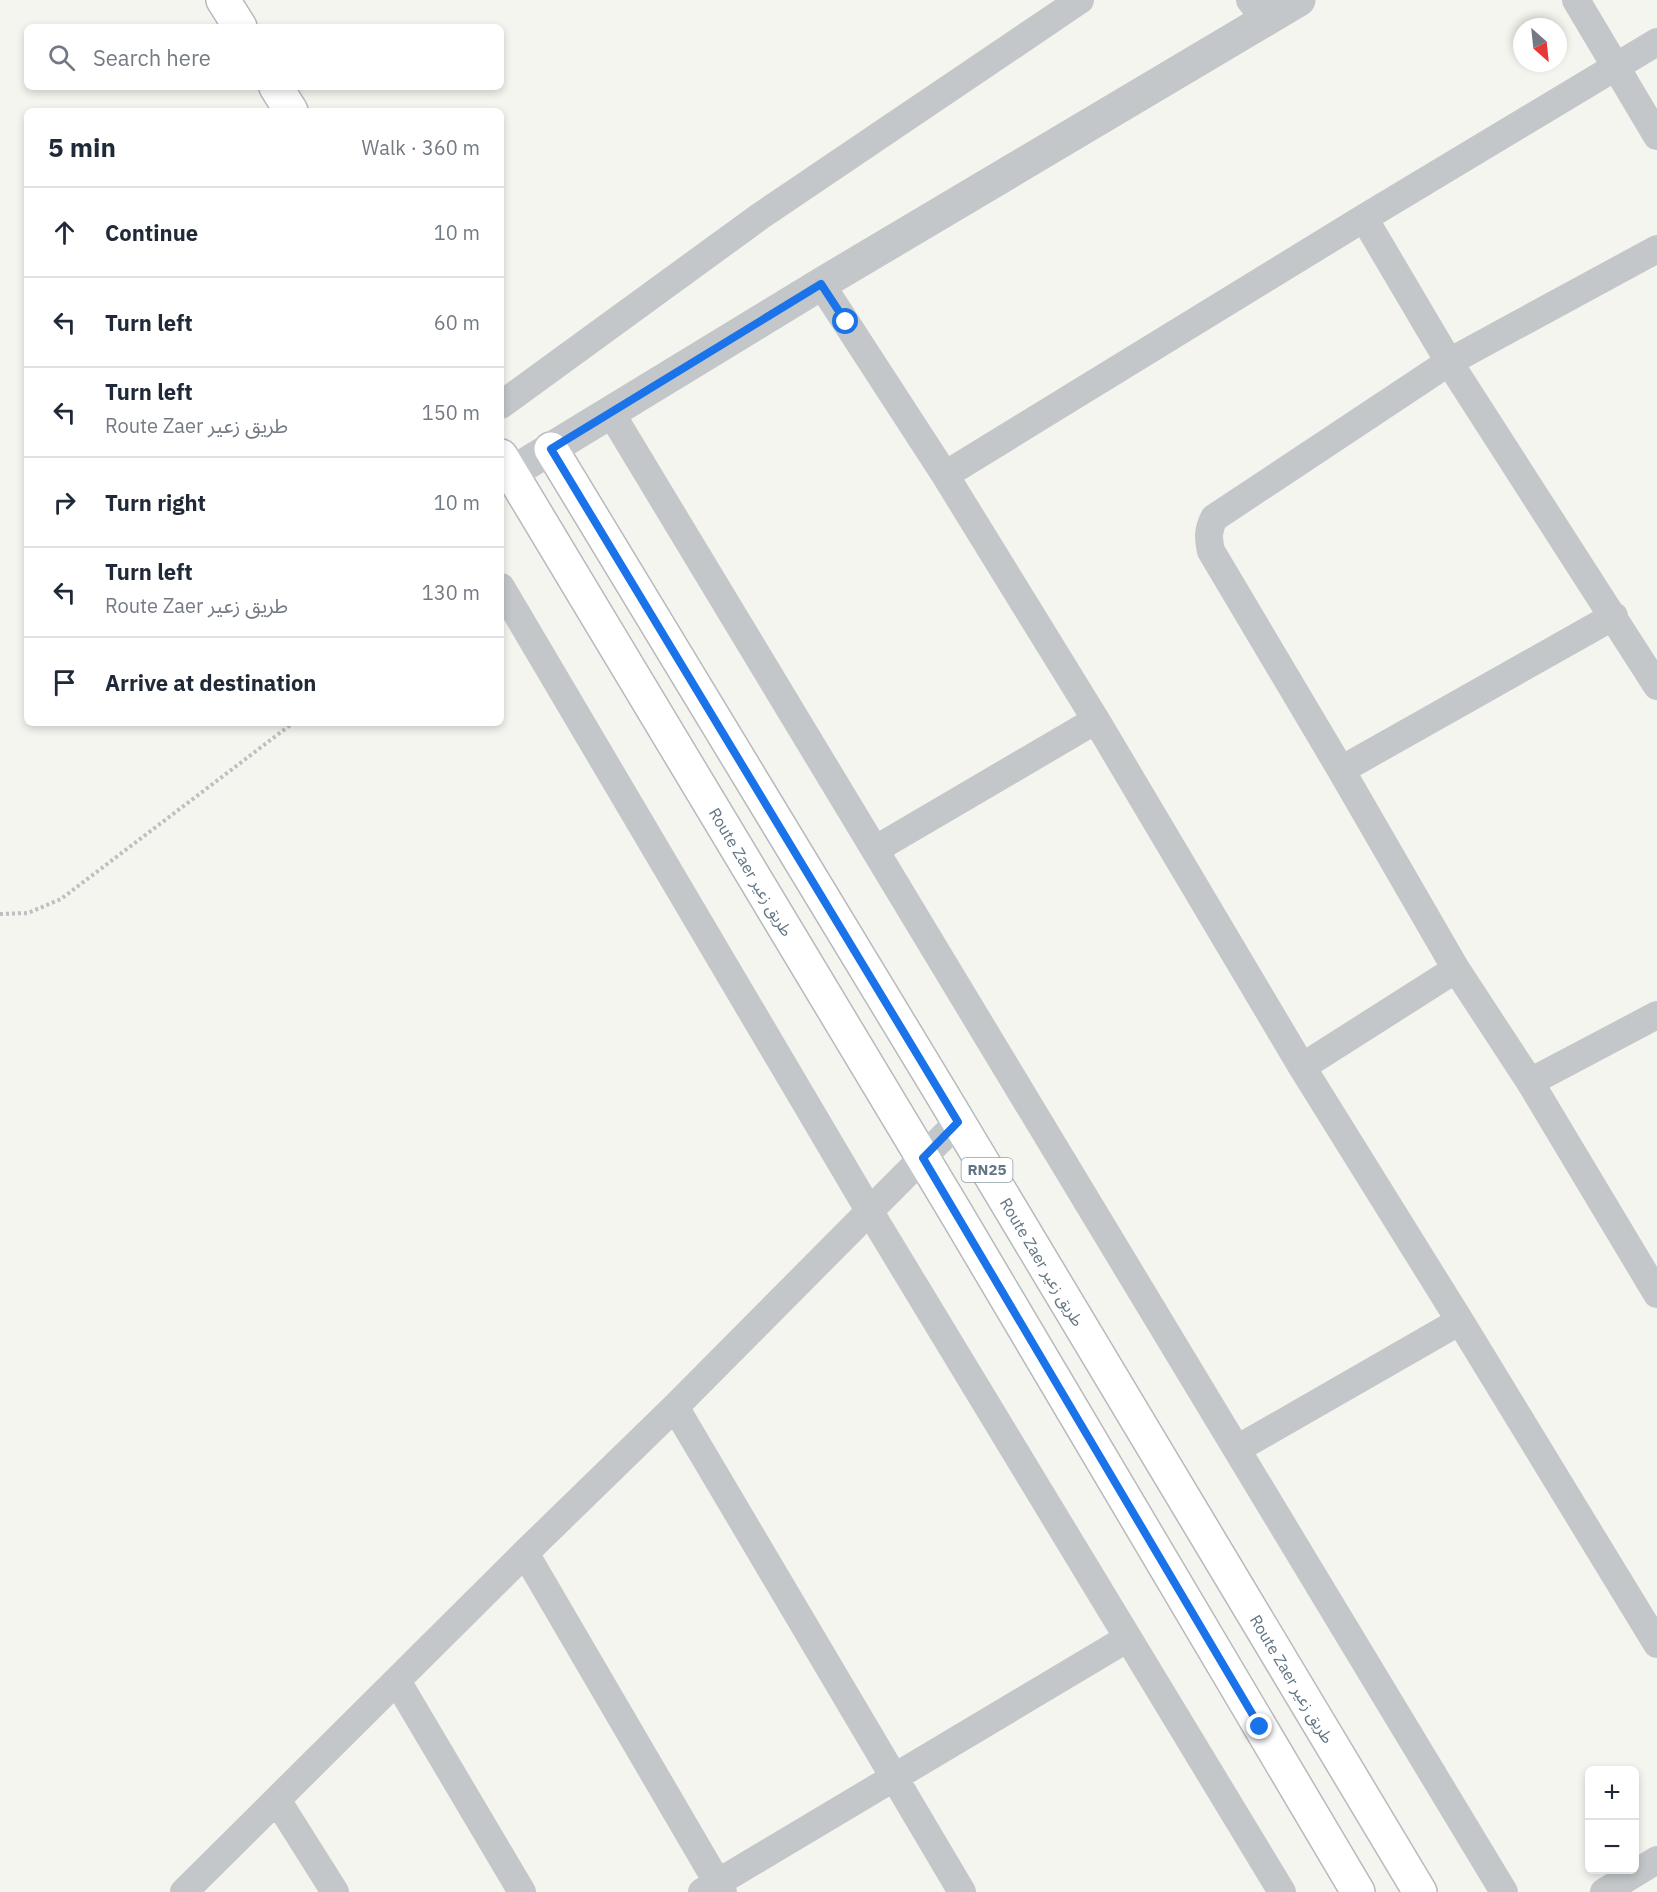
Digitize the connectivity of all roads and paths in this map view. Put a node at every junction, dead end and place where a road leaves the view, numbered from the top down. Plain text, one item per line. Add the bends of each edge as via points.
1 (224, 0) edge
2 (1080, 0) edge
3 (1299, 0) edge
4 (1576, 0) edge
5 (1258, 10) edge
6 (238, 24) edge
7 (1657, 42) edge
8 (1617, 67) junction
9 (278, 90) edge
10 (289, 108) edge
11 (1657, 136) edge
12 (1364, 218) junction
13 (1657, 249) edge
14 (821, 284) junction
15 (1449, 362) junction
16 (504, 403) edge
17 (611, 413) junction
18 (551, 449) junction
19 (504, 469) edge
20 (945, 475) junction
21 (504, 592) edge
22 (1614, 616) junction
23 (1657, 686) edge
24 (1096, 720) junction
25 (289, 726) edge
26 (1341, 770) junction
27 (876, 849) junction
28 (0, 914) edge
29 (1456, 969) junction
30 (1657, 1015) edge
31 (1302, 1067) junction
32 (1530, 1082) junction
33 (958, 1122) junction
34 (923, 1158) junction
35 (870, 1212) junction
36 (1657, 1294) edge
37 (1460, 1321) junction
38 (675, 1407) junction
39 (1237, 1449) junction
40 (525, 1553) junction
41 (1128, 1638) junction
42 (1657, 1644) edge
43 (397, 1682) junction
44 (894, 1778) junction
45 (278, 1800) junction
46 (1657, 1860) edge
47 (714, 1889) edge
48 (184, 1892) edge
49 (335, 1892) edge
50 (522, 1892) edge
51 (962, 1892) edge
52 (1282, 1892) edge
53 (1358, 1892) edge
54 (1420, 1892) edge
55 (1504, 1892) edge
56 (1604, 1892) edge

1 - 6 main road
2 - 16 street via 759,217
3 - 5 street
4 - 8 street
5 - 14 street
7 - 8 street
8 - 11 street
8 - 12 street
9 - 10 main road
12 - 15 street
12 - 20 street
13 - 15 street
14 - 17 street
14 - 20 street
15 - 22 street
15 - 26 street via 1214,518 1209,529 1211,551
17 - 18 street
17 - 27 street
18 - 19 street
18 - 33 main road, Route Zaer طريق زعير / RN25
19 - 34 main road, Route Zaer طريق زعير / RN25
20 - 24 street
21 - 35 street
22 - 23 street
22 - 26 street
24 - 27 street
24 - 31 street
25 - 28 path via 61,899 28,913
26 - 29 street
27 - 39 street
29 - 31 street
29 - 32 street
30 - 32 street
31 - 37 street
32 - 36 street
33 - 34 street
33 - 54 main road, Route Zaer طريق زعير / RN25
34 - 35 street
34 - 53 main road, Route Zaer طريق زعير / RN25
35 - 38 street
35 - 41 street
37 - 39 street
37 - 42 street
38 - 40 street
38 - 44 street
39 - 55 street
40 - 43 street
40 - 47 street
41 - 44 street
41 - 52 street
43 - 45 street
43 - 50 street
44 - 47 street
44 - 51 street
45 - 48 street
45 - 49 street
46 - 56 street

